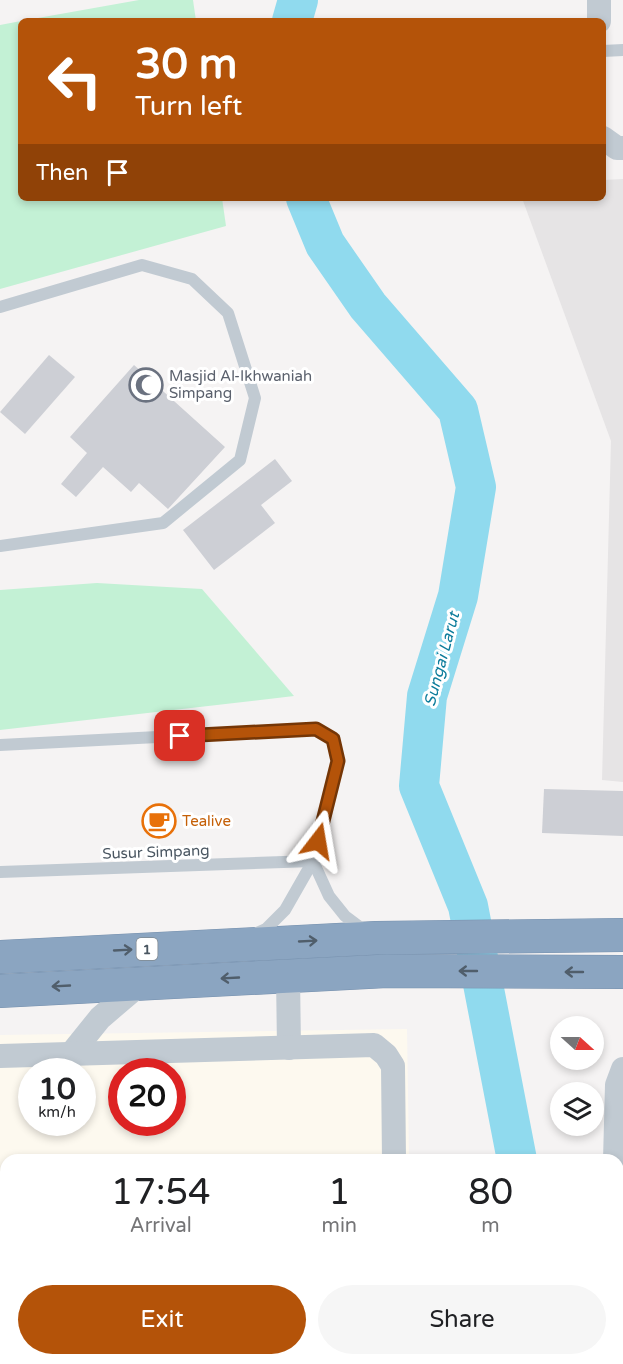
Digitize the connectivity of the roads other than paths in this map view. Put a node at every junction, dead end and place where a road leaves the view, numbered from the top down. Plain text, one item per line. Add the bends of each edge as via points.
1 (599, 0) edge
2 (599, 18) edge
3 (623, 50) edge
4 (606, 51) edge
5 (606, 140) edge
6 (623, 148) edge
7 (0, 307) edge
8 (0, 546) edge
9 (0, 745) edge
10 (313, 861) junction
11 (0, 872) edge
12 (623, 935) edge
13 (376, 938) junction
14 (228, 945) junction
15 (0, 957) edge
16 (623, 972) edge
17 (288, 976) junction
18 (141, 982) junction
19 (0, 991) edge
20 (289, 1048) junction
21 (71, 1054) junction
22 (0, 1056) edge
23 (623, 1069) edge
24 (617, 1153) edge
25 (394, 1154) edge

1 - 2 street
3 - 4 lane
5 - 6 street
7 - 8 lane via 142,265 192,279 228,314 255,398 240,459 163,523
9 - 10 lane via 316,729 333,739 338,761
10 - 11 lane, Susur Simpang
10 - 13 lane via 329,896 345,916
10 - 14 lane via 285,910 266,929
12 - 13 highway, 1
14 -> 13 highway, 1
15 -> 14 highway, 1
16 -> 17 highway, 1 via 411,971
17 -> 18 highway, 1
17 - 20 street
18 -> 19 highway, 1
18 - 21 street via 100,1018
20 - 21 street
20 - 25 street via 374,1046 386,1055 393,1066
21 - 22 street
23 - 24 street via 617,1084

